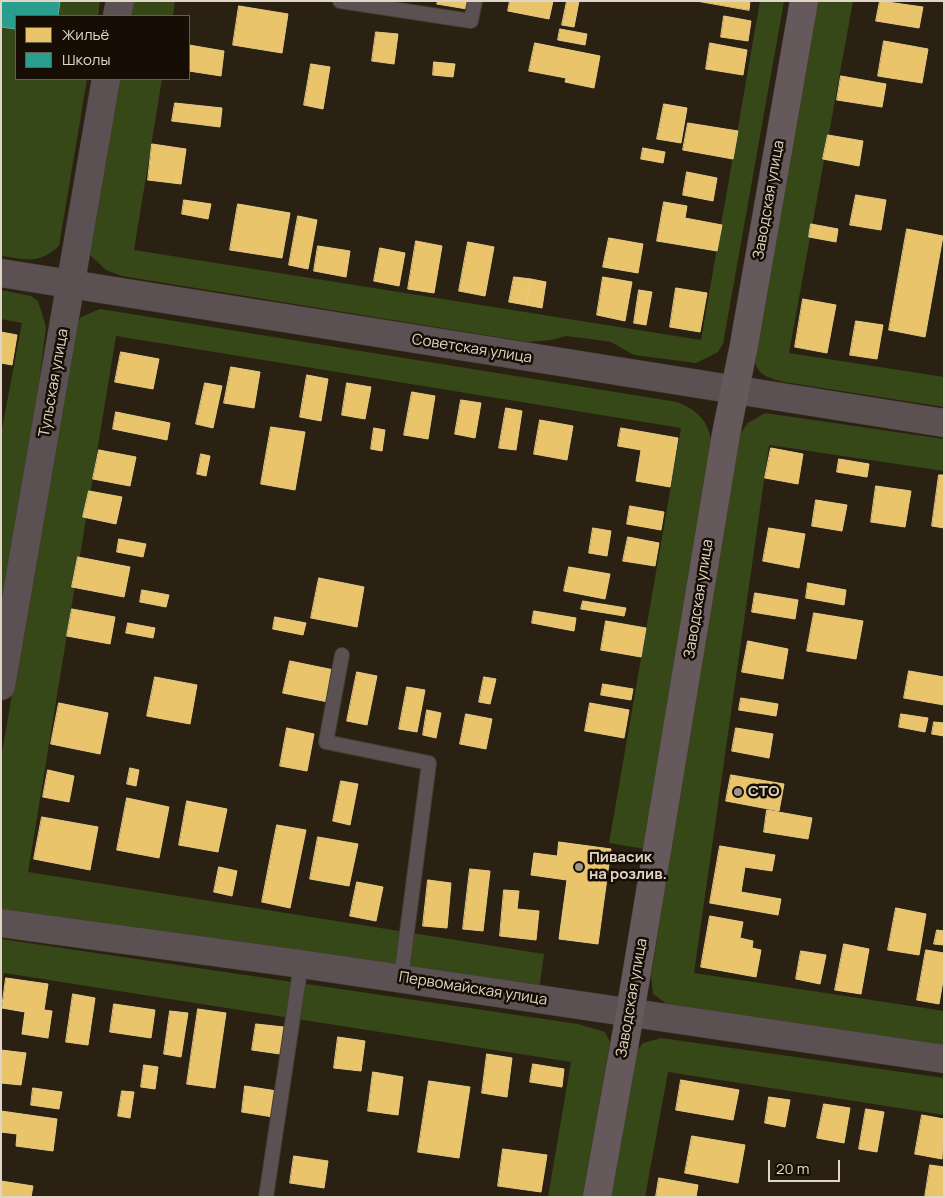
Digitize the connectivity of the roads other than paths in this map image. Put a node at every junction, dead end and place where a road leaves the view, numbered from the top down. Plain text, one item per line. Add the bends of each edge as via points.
1 (120, 1) edge
2 (340, 1) edge
3 (475, 1) edge
4 (804, 1) edge
5 (117, 15) edge
6 (106, 80) edge
7 (1, 273) edge
8 (71, 284) junction
9 (735, 391) junction
10 (944, 422) edge
11 (342, 656) dead end
12 (1, 686) edge
13 (1, 923) edge
14 (302, 964) junction
15 (400, 978) junction
16 (630, 1013) junction
17 (944, 1059) edge
18 (266, 1197) edge
19 (597, 1197) edge

1 - 5 street
2 - 3 lane via 472,21
4 - 9 main road, Заводская улица
6 - 8 street, Тульская улица
7 - 8 street, Советская улица
8 - 9 street, Советская улица
8 - 12 street, Тульская улица
9 - 10 street, Советская улица
9 - 16 main road, Заводская улица
11 - 15 lane via 326,742 429,763
13 - 14 street, Первомайская улица
14 - 15 street, Первомайская улица
14 - 18 lane
15 - 16 street, Первомайская улица
16 - 17 street, Первомайская улица
16 - 19 main road, Заводская улица

